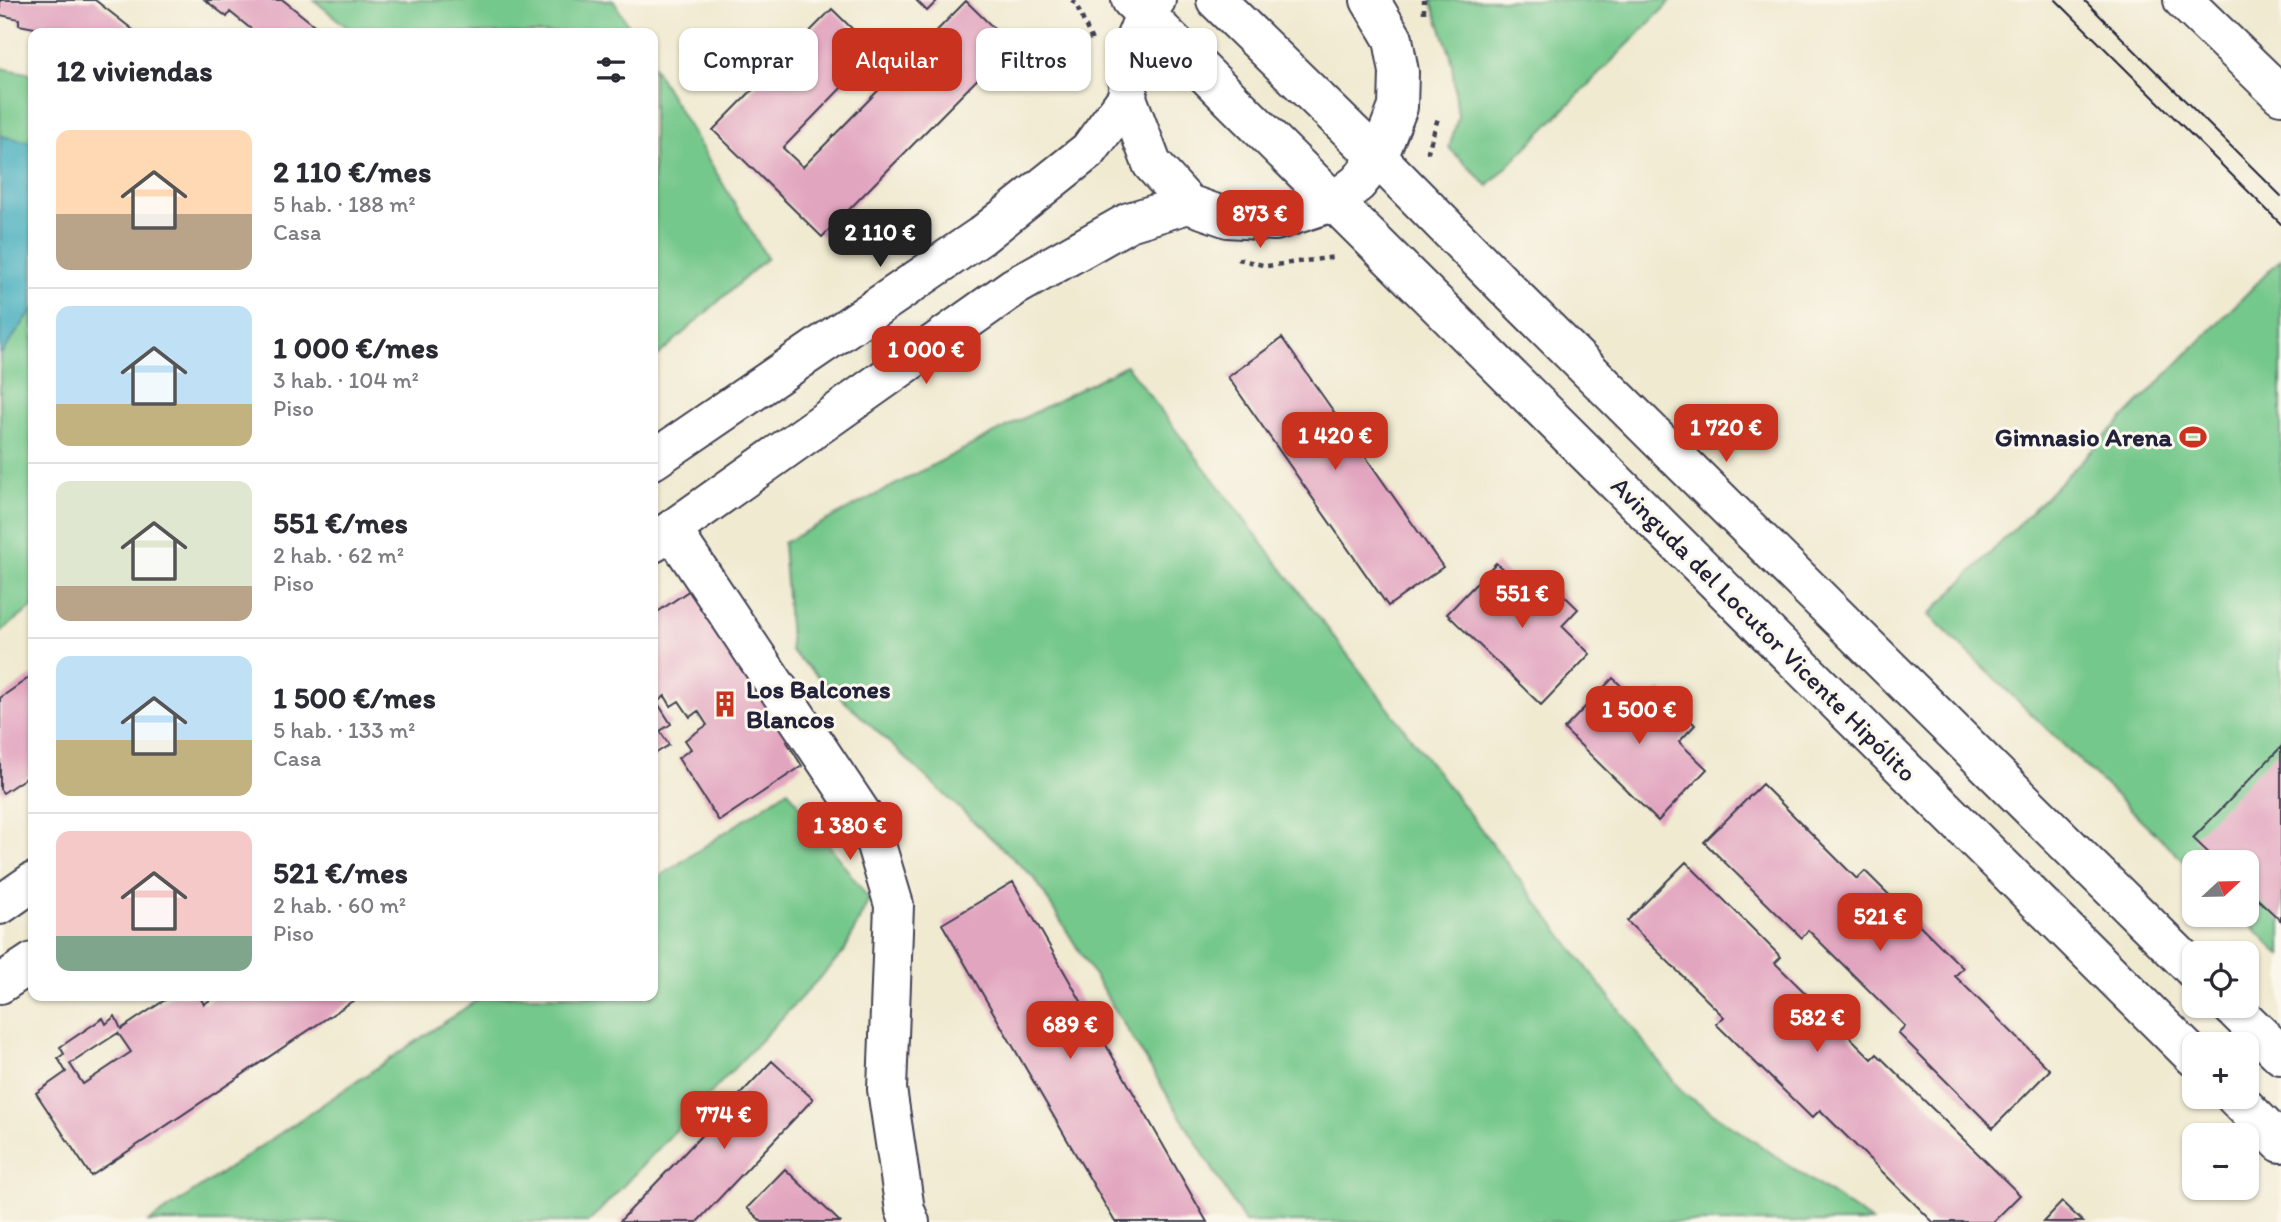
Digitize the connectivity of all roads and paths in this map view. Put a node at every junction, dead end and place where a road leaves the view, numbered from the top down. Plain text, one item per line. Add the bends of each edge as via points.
1 (1072, 0) edge
2 (1216, 0) edge
3 (1370, 0) edge
4 (1424, 0) edge
5 (2183, 0) edge
6 (1144, 5) edge
7 (1424, 14) dead end
8 (1094, 56) dead end
9 (2281, 95) edge
10 (1127, 98) junction
11 (1438, 117) dead end
12 (1378, 158) junction
13 (1435, 162) dead end
14 (1333, 202) junction
15 (1188, 204) junction
16 (1226, 257) dead end
17 (1345, 265) dead end
18 (658, 457) edge
19 (662, 537) edge
20 (28, 885) edge
21 (0, 905) edge
22 (2182, 958) edge
23 (28, 965) edge
24 (0, 984) edge
25 (2243, 1018) edge
26 (2182, 1045) edge
27 (2281, 1055) edge
28 (2247, 1109) edge
29 (2281, 1143) edge
30 (910, 1222) edge

1 - 8 path via 1093,42
2 - 12 main road
3 - 12 main road, Avinguda del Locutor Vicente Hipólito via 1393,39 1399,72 1398,107
4 - 7 path
5 - 9 main road
6 - 10 main road, Avinguda del Locutor Vicente Hipólito via 1133,44
6 - 14 main road, Avinguda del Locutor Vicente Hipólito
10 - 15 main road, Avinguda del Locutor Vicente Hipólito via 1152,164
10 - 18 main road via 1089,150 981,236
11 - 13 path via 1428,151
12 - 14 main road, Avinguda del Locutor Vicente Hipólito via 1358,183
12 - 22 main road
14 - 15 main road, Avinguda del Locutor Vicente Hipólito via 1275,220 1228,218
14 - 26 main road, Avinguda del Locutor Vicente Hipólito
15 - 19 main road via 1129,222 1014,287
16 - 17 path via 1267,266 1335,256
19 - 30 main road via 871,828 894,905 887,1088
20 - 21 main road
23 - 24 main road
25 - 27 main road
28 - 29 main road

